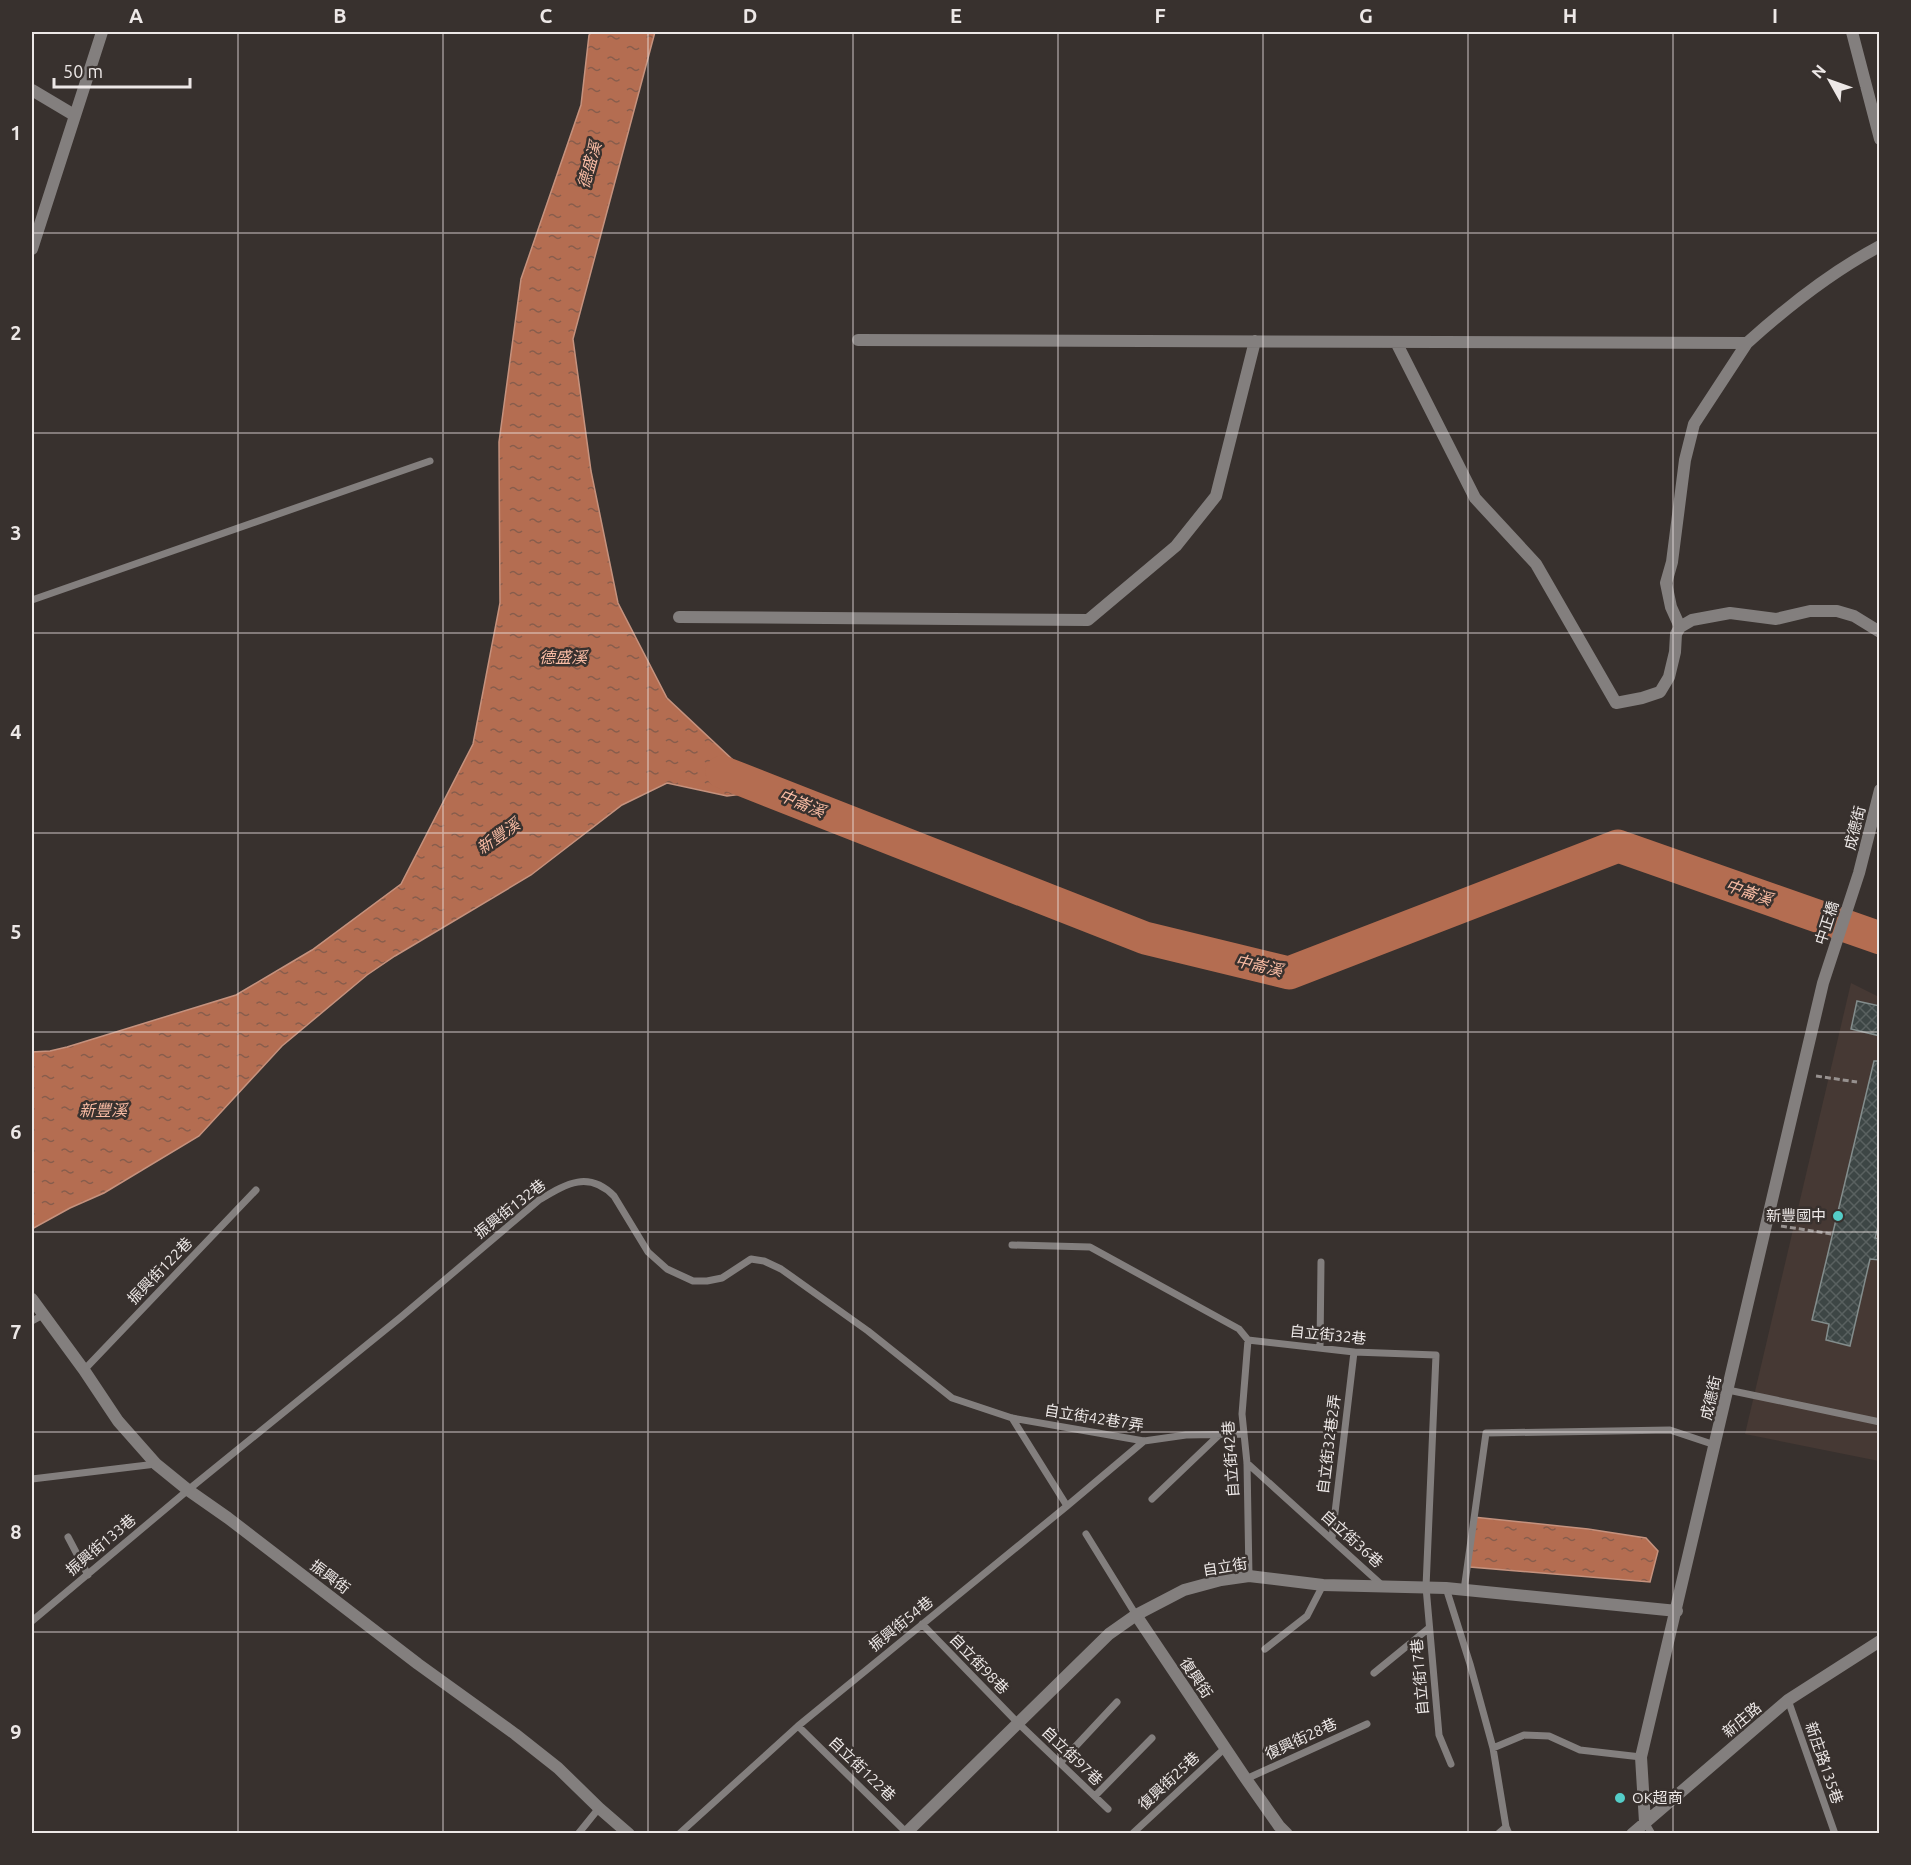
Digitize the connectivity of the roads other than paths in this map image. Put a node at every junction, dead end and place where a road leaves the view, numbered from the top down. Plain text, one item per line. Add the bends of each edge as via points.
1 (102, 32) edge
2 (1852, 32) edge
3 (32, 90) edge
4 (74, 115) junction
5 (1880, 139) edge
6 (1880, 246) edge
7 (32, 249) edge
8 (858, 340) dead end
9 (1255, 341) junction
10 (1396, 342) junction
11 (1747, 343) junction
12 (430, 461) dead end
13 (32, 600) edge
14 (679, 617) dead end
15 (1680, 627) junction
16 (1880, 632) edge
17 (1880, 790) edge
18 (1859, 873) joint
19 (1823, 983) joint
20 (256, 1190) dead end
21 (1012, 1245) dead end
22 (1322, 1262) dead end
23 (32, 1299) edge
24 (43, 1315) junction
25 (32, 1321) edge
26 (1248, 1340) junction
27 (1320, 1348) junction
28 (1354, 1352) junction
29 (84, 1370) junction
30 (1728, 1390) junction
31 (1012, 1418) junction
32 (1880, 1422) edge
33 (1243, 1434) junction
34 (1219, 1436) junction
35 (1144, 1441) junction
36 (1715, 1446) junction
37 (1247, 1463) junction
38 (156, 1464) junction
39 (32, 1479) edge
40 (188, 1490) junction
41 (1152, 1499) dead end
42 (1067, 1506) junction
43 (1086, 1534) dead end
44 (68, 1537) dead end
45 (1332, 1538) junction
46 (88, 1575) junction
47 (1249, 1576) junction
48 (1323, 1585) junction
49 (1426, 1587) junction
50 (1385, 1588) junction
51 (1446, 1588) junction
52 (1464, 1590) junction
53 (1677, 1611) junction
54 (1136, 1615) junction
55 (32, 1621) edge
56 (922, 1624) junction
57 (1429, 1628) junction
58 (1880, 1641) edge
59 (1265, 1649) dead end
60 (1374, 1673) dead end
61 (1788, 1700) junction
62 (1117, 1702) dead end
63 (1017, 1722) junction
64 (1367, 1724) dead end
65 (798, 1726) junction
66 (1152, 1738) dead end
67 (1225, 1748) junction
68 (1494, 1748) junction
69 (1641, 1757) junction
70 (1060, 1763) junction
71 (1451, 1764) dead end
72 (1246, 1779) junction
73 (1095, 1796) junction
74 (598, 1808) junction
75 (1108, 1809) dead end
76 (1645, 1822) junction
77 (1507, 1830) edge
78 (578, 1833) edge
79 (629, 1833) edge
80 (679, 1833) edge
81 (906, 1833) edge
82 (1131, 1833) edge
83 (1287, 1833) edge
84 (1498, 1833) edge
85 (1632, 1833) edge
86 (1652, 1833) edge
87 (1835, 1833) edge

1 - 4 street
2 - 5 street
3 - 4 street
4 - 7 street
6 - 11 street via 1825,279
8 - 9 street
9 - 10 street
9 - 14 street via 1216,496 1176,546 1088,620
10 - 11 street
10 - 15 street via 1474,498 1536,564 1616,703 1660,692 1669,677
11 - 15 street via 1694,424 1684,460 1666,583
12 - 13 lane
15 - 16 street via 1692,620 1730,613 1776,619 1810,611 1837,611
17 - 18 street, 成德街
18 - 19 street, 中正橋
19 - 30 street, 成德街
20 - 29 lane, 振興街122巷
21 - 26 lane via 1090,1247 1239,1329
22 - 27 lane
23 - 24 street, 振興街
24 - 25 lane
24 - 29 street, 振興街
26 - 27 lane, 自立街32巷
26 - 33 lane, 自立街42巷
27 - 28 lane, 自立街32巷
28 - 45 lane, 自立街32巷2弄
28 - 49 lane, 自立街32巷 via 1436,1355
29 - 38 street, 振興街 via 118,1421
30 - 32 lane
30 - 36 street, 成德街
31 - 35 lane, 自立街42巷7弄
31 - 40 lane, 振興街132巷 via 952,1398 868,1331 764,1261 752,1259 722,1278 707,1281 693,1281 667,1269 648,1252 607,1188 589,1180 564,1185 539,1200
31 - 42 lane
33 - 34 lane, 自立街42巷7弄
33 - 37 lane, 自立街42巷
34 - 35 lane, 自立街42巷7弄 via 1186,1435
34 - 41 lane
35 - 42 lane, 振興街54巷
36 - 52 lane via 1670,1430 1486,1433
36 - 53 street, 成德街
37 - 45 lane, 自立街36巷
37 - 47 lane, 自立街42巷
38 - 39 lane
38 - 40 street, 振興街
40 - 46 lane, 振興街133巷
40 - 74 street, 振興街 via 515,1734 558,1768
42 - 56 lane, 振興街54巷
43 - 54 lane, 復興街
44 - 46 lane
45 - 50 lane, 自立街36巷
46 - 55 lane, 振興街133巷
47 - 48 street, 自立街
47 - 54 street, 自立街 via 1184,1590
48 - 50 street, 自立街
48 - 59 lane via 1307,1616
49 - 50 street, 自立街
49 - 51 street, 自立街
49 - 57 lane, 自立街17巷
51 - 52 street, 自立街
51 - 68 lane
52 - 53 street, 自立街
53 - 69 street, 成德街
54 - 63 street, 自立街 via 1109,1634
54 - 67 street, 復興街
56 - 63 lane, 自立街98巷
56 - 65 lane, 振興街54巷
57 - 60 lane
57 - 71 lane, 自立街17巷 via 1439,1735
58 - 61 street, 新庄路
61 - 76 street, 新庄路
61 - 87 lane, 新庄路135巷
62 - 70 lane
63 - 70 lane, 自立街97巷
63 - 81 street, 自立街
64 - 72 lane, 復興街28巷
65 - 80 lane, 振興街54巷
65 - 81 lane, 自立街122巷
66 - 73 lane
67 - 72 street, 復興街
67 - 82 lane, 復興街25巷
68 - 69 lane via 1524,1735 1548,1736 1580,1749
68 - 77 lane
69 - 76 street, 成德街
70 - 73 lane, 自立街97巷
72 - 83 street, 復興街
73 - 75 lane, 自立街97巷
74 - 78 lane
74 - 79 street, 振興街
76 - 85 street, 新庄路
76 - 86 lane
77 - 84 lane

